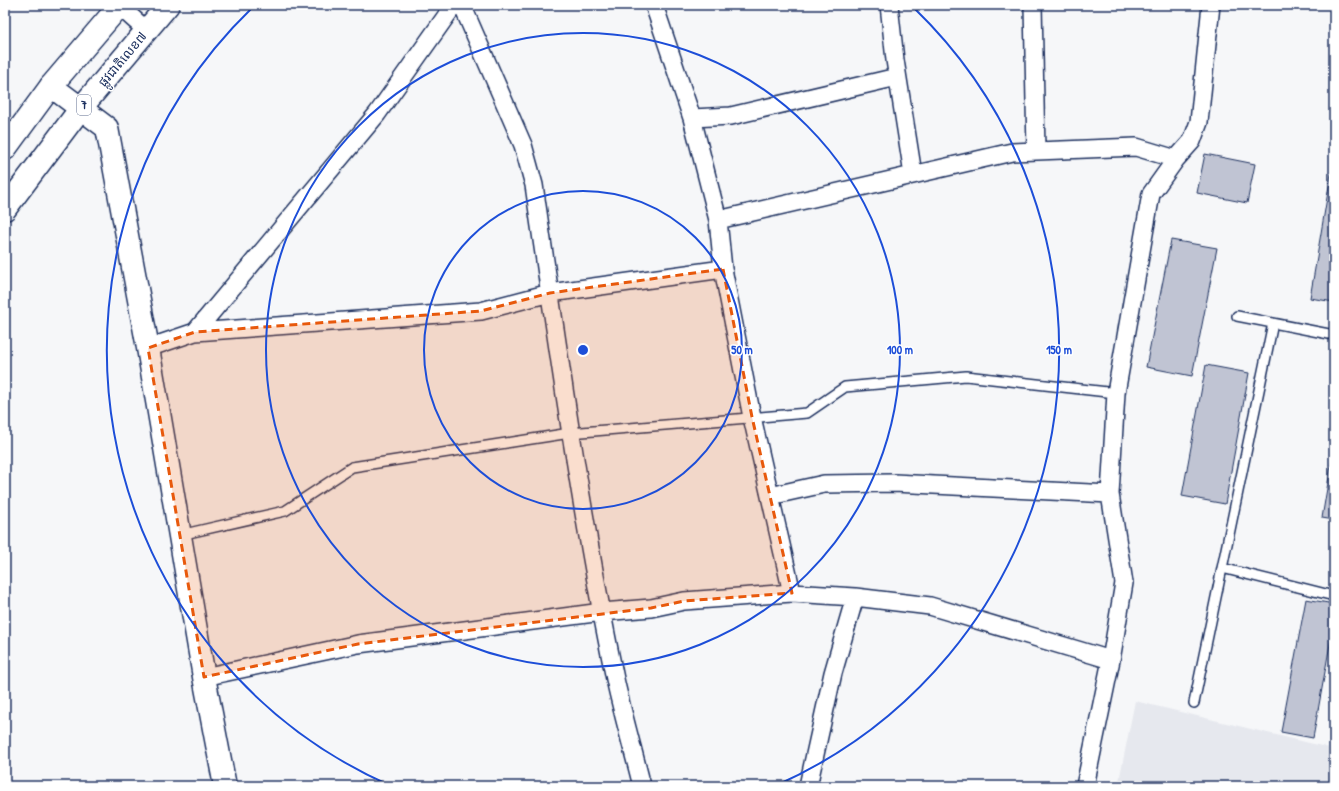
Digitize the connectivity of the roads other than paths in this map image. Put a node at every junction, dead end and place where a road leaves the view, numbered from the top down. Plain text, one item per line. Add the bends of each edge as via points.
1 (119, 5) edge
2 (168, 5) edge
3 (454, 5) edge
4 (462, 5) edge
5 (654, 5) edge
6 (889, 5) edge
7 (1033, 5) edge
8 (1211, 5) edge
9 (146, 30) junction
10 (897, 77) junction
11 (51, 86) junction
12 (81, 108) junction
13 (692, 118) junction
14 (5, 149) edge
15 (1036, 151) junction
16 (1176, 159) junction
17 (913, 174) junction
18 (5, 209) edge
19 (718, 220) junction
20 (723, 269) junction
21 (550, 293) junction
22 (1237, 316) dead end
23 (1273, 323) junction
24 (195, 332) junction
25 (1334, 335) edge
26 (148, 348) junction
27 (1116, 393) junction
28 (752, 417) junction
29 (570, 433) junction
30 (1110, 494) junction
31 (770, 496) junction
32 (180, 535) junction
33 (1222, 568) junction
34 (792, 593) junction
35 (1334, 596) edge
36 (855, 597) junction
37 (602, 612) junction
38 (1112, 660) junction
39 (204, 677) junction
40 (1194, 703) dead end
41 (225, 786) edge
42 (642, 786) edge
43 (808, 786) edge
44 (1085, 786) edge

1 - 9 street
1 - 11 main road
2 - 9 main road, ផ្លូវជាតិលេខ៧ / 7
3 - 24 street via 376,114
4 - 21 street via 523,145 534,184
5 - 13 street
6 - 10 street
7 - 15 street
8 - 16 street via 1199,122 1192,141
9 - 12 main road, ផ្លូវជាតិលេខ៧ / 7
10 - 13 street via 732,116
10 - 17 street
11 - 12 main road
11 - 14 main road
12 - 18 main road, ផ្លូវជាតិលេខ៧ / 7
12 - 26 main road via 107,128
13 - 19 street
15 - 16 street via 1136,147
15 - 17 street via 1012,152
16 - 27 street via 1151,194
17 - 19 street
19 - 20 street
20 - 21 street
20 - 28 street
21 - 24 street via 481,311
21 - 29 street
22 - 23 lane
23 - 25 lane
23 - 33 lane
24 - 26 street
26 - 32 main road
27 - 28 lane via 966,376 845,387 807,413
27 - 30 street
28 - 29 lane
28 - 31 street
29 - 32 lane via 352,467 285,511
29 - 37 street
30 - 31 street via 894,483 824,484
30 - 38 street via 1124,583
31 - 34 street
32 - 39 main road
33 - 35 lane
33 - 40 lane
34 - 36 street
34 - 37 street via 684,601 651,608
36 - 38 street via 930,606
36 - 43 street via 831,680
37 - 39 street via 358,644
37 - 42 street
38 - 44 street
39 - 41 main road

